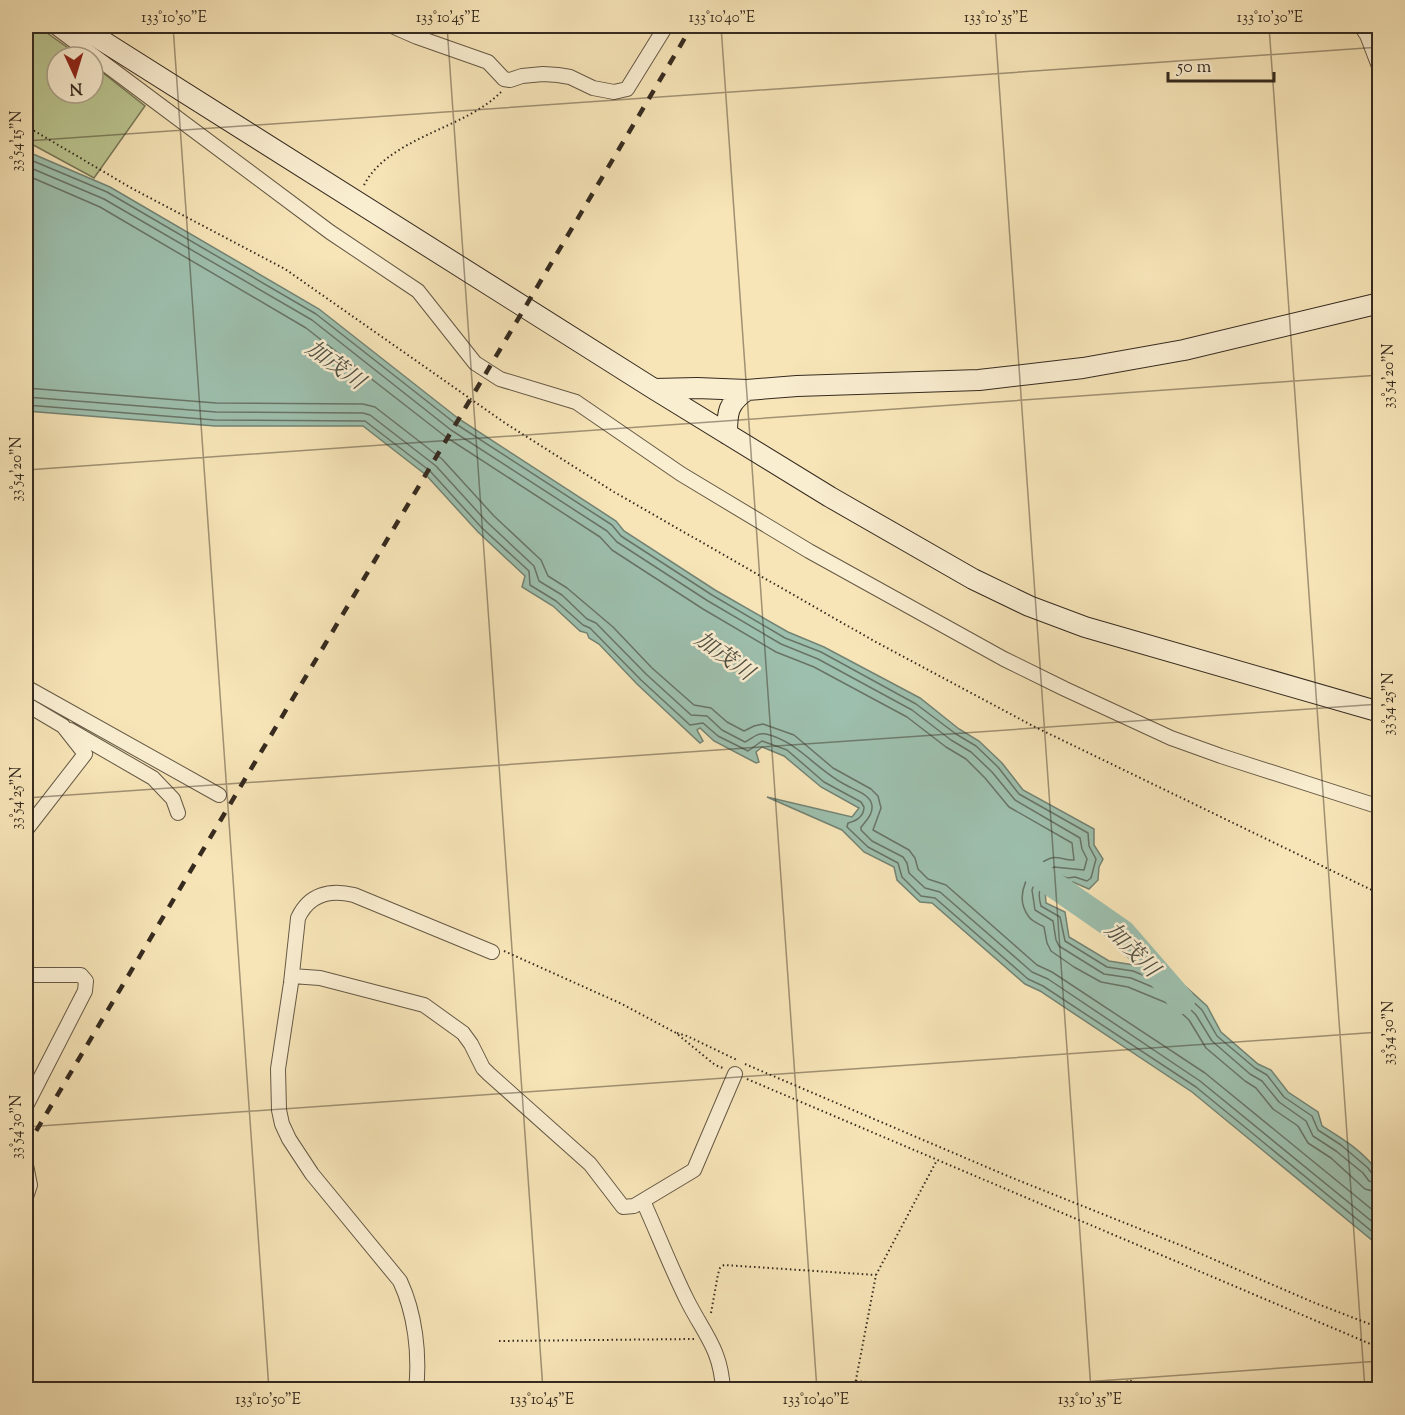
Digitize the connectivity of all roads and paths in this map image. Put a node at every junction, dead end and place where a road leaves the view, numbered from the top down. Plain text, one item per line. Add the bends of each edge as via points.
1 (54, 26) edge
2 (79, 26) edge
3 (392, 26) edge
4 (666, 26) edge
5 (1361, 26) edge
6 (1377, 26) edge
7 (408, 29) edge
8 (1380, 45) edge
9 (1380, 69) edge
10 (507, 79) junction
11 (26, 126) edge
12 (356, 200) junction
13 (1380, 303) edge
14 (654, 389) junction
15 (747, 390) junction
16 (728, 434) junction
17 (26, 687) edge
18 (26, 704) edge
19 (1380, 712) edge
20 (63, 726) junction
21 (219, 795) dead end
22 (1380, 807) edge
23 (178, 813) dead end
24 (26, 830) edge
25 (1380, 894) edge
26 (492, 952) joint
27 (26, 975) edge
28 (292, 976) junction
29 (676, 1032) junction
30 (735, 1074) junction
31 (26, 1106) edge
32 (937, 1160) junction
33 (26, 1165) edge
34 (26, 1197) edge
35 (643, 1201) junction
36 (1380, 1328) edge
37 (1380, 1348) edge
38 (856, 1381) junction
39 (416, 1389) edge
40 (723, 1389) edge
41 (854, 1389) edge
42 (953, 1389) edge
43 (1123, 1389) edge
44 (1161, 1389) edge

1 - 22 street via 330,232 418,291 475,363 500,379 576,402 681,474 809,550 1065,690 1171,738
2 - 12 street
3 - 7 street
4 - 10 street via 627,89 614,92 558,75
5 - 9 street
6 - 8 street
7 - 10 street via 488,62
10 - 12 path via 506,87 494,100 422,137 381,164 369,176
11 - 25 path via 133,189 285,269 505,423 614,492 874,641 1033,726
12 - 14 street
13 - 15 street via 1184,350 1083,368 980,380
14 - 15 street
14 - 16 street
15 - 16 street via 730,404
16 - 19 street via 972,579 1029,606 1085,627
17 - 21 street
18 - 20 street
20 - 23 street via 153,778 173,799
20 - 24 street via 85,754
26 - 28 street via 354,895 330,892 302,908
26 - 29 path via 500,950 560,975
27 - 31 street via 81,975 86,981 85,991
28 - 35 street via 340,982 431,1009 463,1034 489,1074 590,1164 620,1205 634,1206
28 - 39 street via 278,1069 282,1124 312,1174 400,1281 416,1339
29 - 30 path via 715,1065
29 - 36 path via 750,1067
30 - 32 path
30 - 35 street via 694,1170
32 - 37 path
32 - 38 path via 876,1275
33 - 34 street via 30,1185
35 - 40 street via 687,1299 714,1346
38 - 41 path
38 - 42 path
43 - 44 path via 1128,1380

